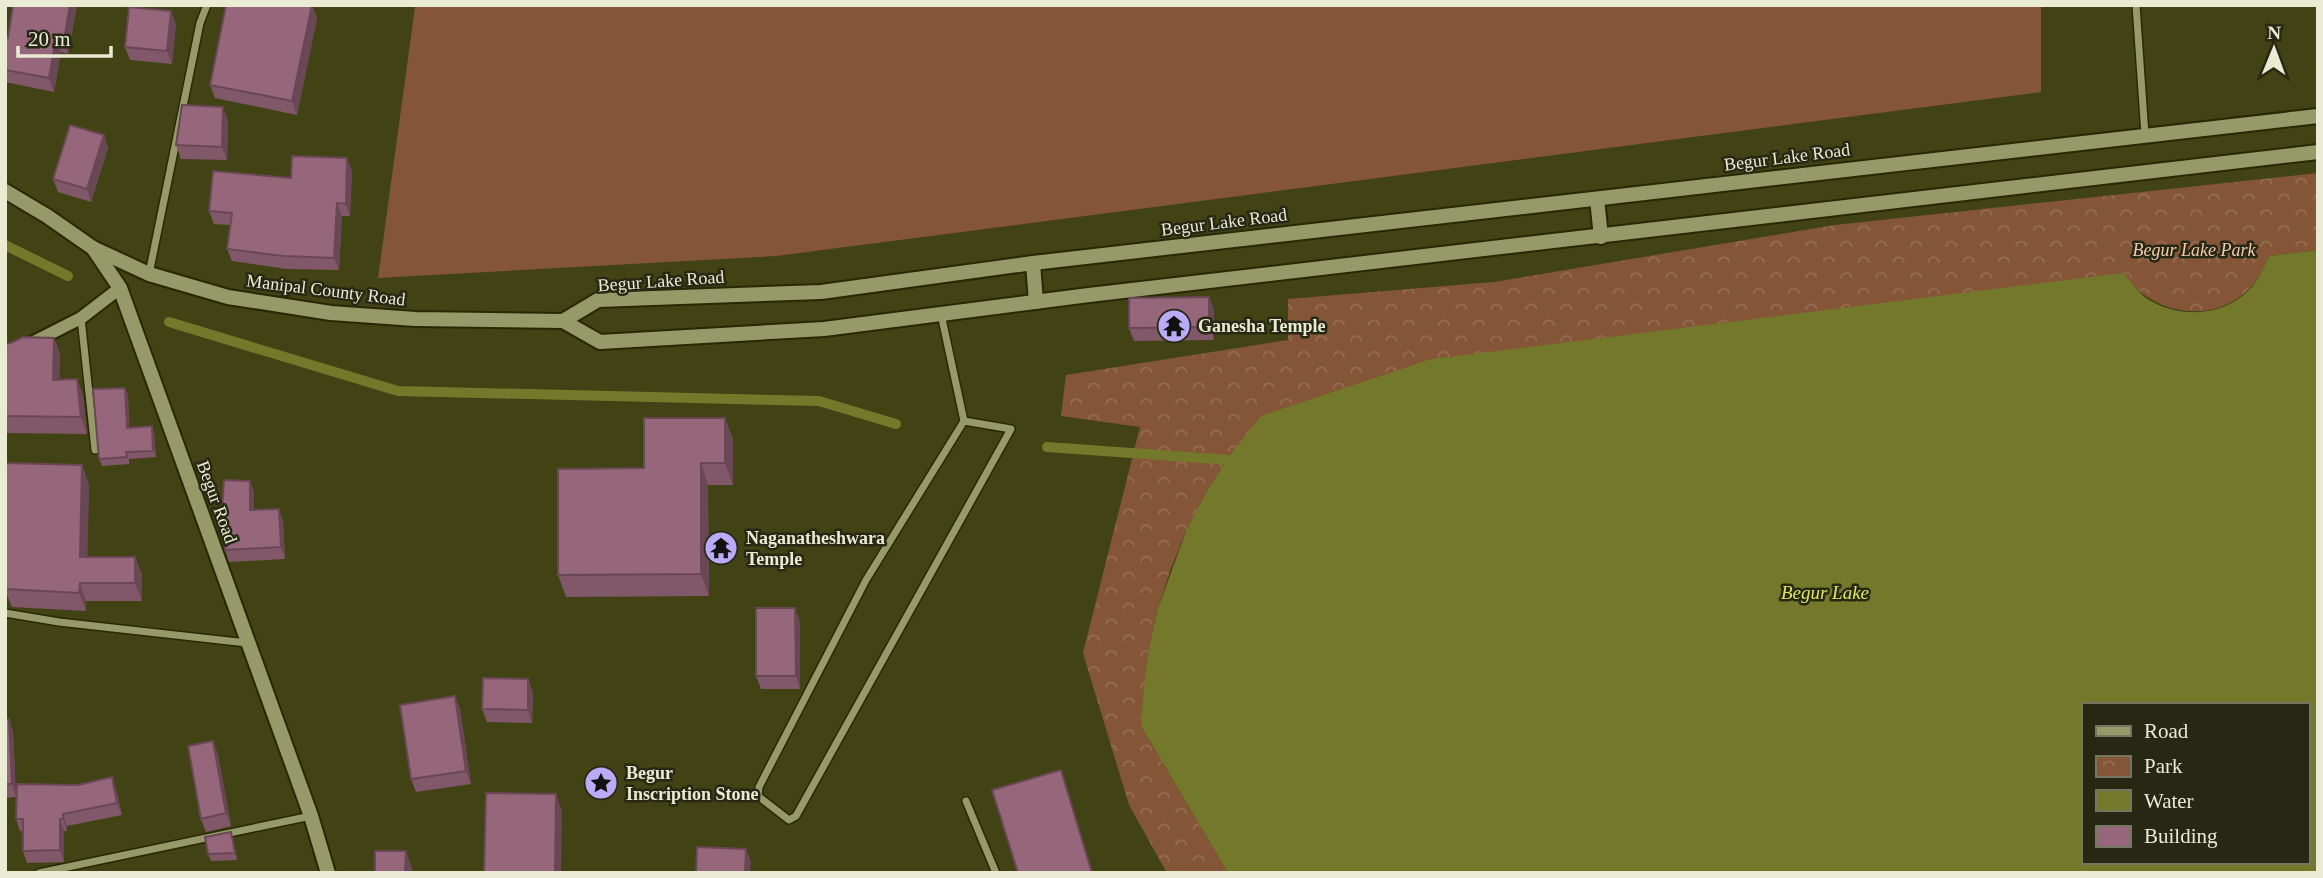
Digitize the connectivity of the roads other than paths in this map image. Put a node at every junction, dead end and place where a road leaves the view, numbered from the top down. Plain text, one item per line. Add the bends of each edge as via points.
1 (207, 5) edge
2 (2136, 5) edge
3 (2318, 116) edge
4 (2145, 135) junction
5 (2318, 152) edge
6 (5, 191) edge
7 (1597, 199) junction
8 (1601, 237) junction
9 (93, 248) junction
10 (1033, 263) junction
11 (149, 274) junction
12 (120, 288) junction
13 (1036, 302) junction
14 (941, 314) junction
15 (80, 318) junction
16 (563, 321) junction
17 (5, 352) edge
18 (964, 421) junction
19 (95, 450) edge
20 (5, 613) edge
21 (247, 643) junction
22 (966, 801) dead end
23 (311, 816) junction
24 (39, 873) edge
25 (328, 873) edge
26 (996, 873) edge

1 - 11 street
2 - 4 street
3 - 4 main road, Begur Lake Road
4 - 7 main road, Begur Lake Road
5 - 8 main road
6 - 9 main road, Begur Road
7 - 8 main road
7 - 10 main road, Begur Lake Road
8 - 13 main road
9 - 11 main road, Manipal County Road
9 - 12 main road, Begur Road
10 - 13 main road
10 - 16 main road, Begur Lake Road via 821,292 598,300
11 - 16 main road, Manipal County Road via 228,297 331,313
12 - 15 street
12 - 21 main road, Begur Road
13 - 14 main road
14 - 16 main road via 824,330 600,342
14 - 18 street
15 - 17 street via 15,352
15 - 19 street
18 - 18 street via 1011,429 796,816 789,820 758,796 759,788 866,580
20 - 21 street
21 - 23 main road, Begur Road
22 - 26 street
23 - 24 street
23 - 25 main road, Begur Road

